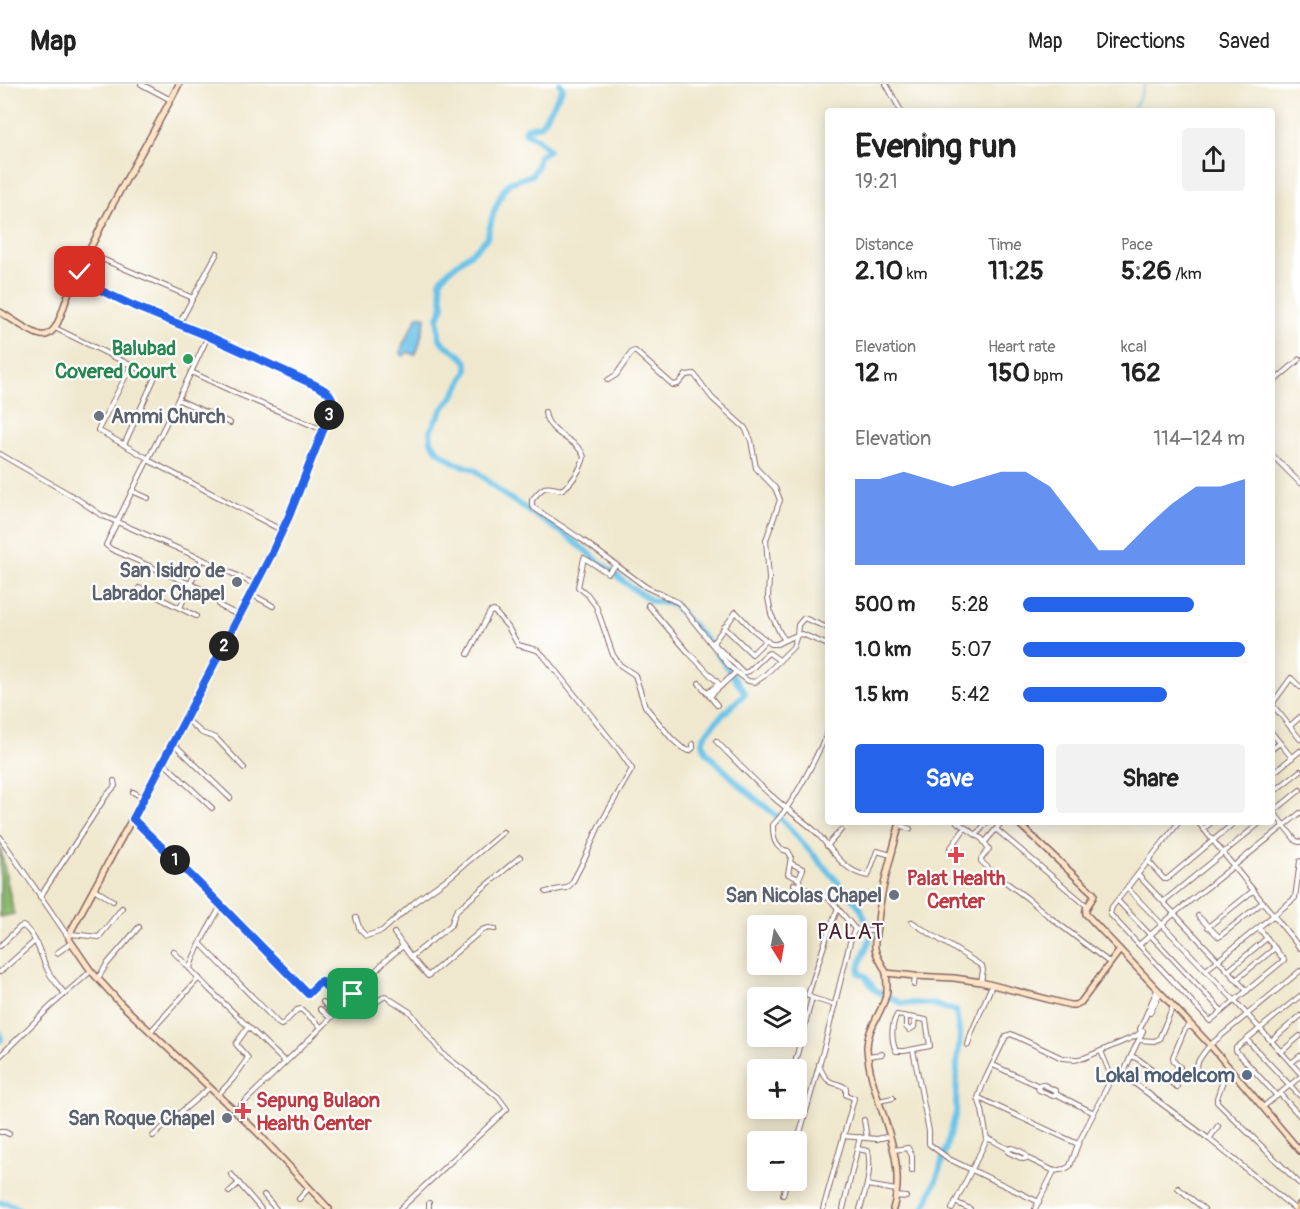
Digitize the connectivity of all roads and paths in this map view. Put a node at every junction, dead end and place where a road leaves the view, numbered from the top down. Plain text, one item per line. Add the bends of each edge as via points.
1 (141, 84) edge
2 (179, 84) edge
3 (886, 84) edge
4 (171, 100) junction
5 (899, 108) edge
6 (88, 253) junction
7 (217, 253) dead end
8 (80, 278) junction
9 (193, 298) junction
10 (0, 312) edge
11 (179, 325) junction
12 (56, 328) junction
13 (208, 336) junction
14 (1300, 359) edge
15 (131, 366) junction
16 (191, 372) junction
17 (608, 380) dead end
18 (1275, 380) edge
19 (179, 400) junction
20 (545, 412) dead end
21 (230, 423) dead end
22 (324, 430) junction
23 (124, 445) junction
24 (0, 453) edge
25 (1275, 458) edge
26 (149, 460) junction
27 (1300, 483) edge
28 (132, 491) junction
29 (148, 498) dead end
30 (117, 521) junction
31 (283, 531) junction
32 (202, 559) junction
33 (613, 568) junction
34 (190, 584) junction
35 (256, 585) junction
36 (139, 588) dead end
37 (251, 594) junction
38 (648, 605) dead end
39 (273, 606) dead end
40 (180, 608) junction
41 (196, 616) dead end
42 (240, 616) junction
43 (724, 627) junction
44 (825, 627) edge
45 (797, 635) junction
46 (766, 640) junction
47 (786, 640) junction
48 (712, 643) junction
49 (825, 644) edge
50 (468, 654) dead end
51 (779, 660) junction
52 (735, 674) junction
53 (699, 683) dead end
54 (720, 685) junction
55 (1300, 687) edge
56 (709, 694) junction
57 (1275, 694) edge
58 (1278, 695) junction
59 (1275, 700) edge
60 (717, 705) dead end
61 (1275, 708) edge
62 (1300, 717) edge
63 (185, 718) junction
64 (1290, 726) junction
65 (1299, 736) edge
66 (1275, 737) edge
67 (825, 738) edge
68 (716, 741) dead end
69 (173, 743) junction
70 (1280, 743) junction
71 (693, 744) dead end
72 (1275, 747) edge
73 (1300, 751) edge
74 (1292, 758) junction
75 (163, 762) junction
76 (244, 768) dead end
77 (1300, 771) edge
78 (1275, 772) edge
79 (114, 781) dead end
80 (1300, 790) edge
81 (1275, 791) edge
82 (133, 792) dead end
83 (144, 798) junction
84 (230, 798) dead end
85 (212, 808) dead end
86 (786, 809) junction
87 (1275, 810) edge
88 (1300, 813) edge
89 (1275, 816) edge
90 (133, 819) junction
91 (900, 825) edge
92 (902, 825) edge
93 (961, 825) edge
94 (984, 825) edge
95 (1000, 825) edge
96 (1020, 825) edge
97 (1177, 825) edge
98 (1200, 825) edge
99 (1208, 825) edge
100 (1231, 825) edge
101 (1257, 825) edge
102 (1284, 826) junction
103 (965, 828) junction
104 (910, 829) dead end
105 (1203, 829) junction
106 (841, 830) dead end
107 (997, 830) junction
108 (503, 832) dead end
109 (976, 835) junction
110 (0, 837) edge
111 (1213, 840) junction
112 (985, 842) junction
113 (1300, 842) edge
114 (828, 846) junction
115 (950, 849) dead end
116 (1223, 853) junction
117 (891, 855) junction
118 (520, 856) dead end
119 (1300, 861) edge
120 (1149, 862) junction
121 (790, 863) junction
122 (1234, 866) junction
123 (1138, 874) junction
124 (799, 879) junction
125 (794, 884) dead end
126 (800, 886) junction
127 (94, 889) junction
128 (1128, 889) junction
129 (1254, 890) junction
130 (546, 892) dead end
131 (40, 897) junction
132 (1297, 898) edge
133 (114, 901) dead end
134 (1118, 901) junction
135 (1164, 901) junction
136 (1263, 902) junction
137 (221, 905) junction
138 (1087, 906) junction
139 (122, 908) dead end
140 (838, 908) junction
141 (1174, 913) junction
142 (1198, 916) dead end
143 (1273, 916) junction
144 (356, 918) dead end
145 (912, 922) dead end
146 (1162, 924) junction
147 (139, 927) dead end
148 (1208, 927) junction
149 (1258, 928) junction
150 (495, 929) dead end
151 (855, 929) junction
152 (872, 931) junction
153 (394, 933) dead end
154 (1149, 935) junction
155 (70, 938) junction
156 (1267, 938) junction
157 (34, 941) junction
158 (201, 944) junction
159 (1138, 945) junction
160 (0, 946) edge
161 (403, 946) junction
162 (1275, 948) junction
163 (1300, 948) edge
164 (173, 951) dead end
165 (1120, 951) junction
166 (57, 953) dead end
167 (411, 957) junction
168 (1218, 959) junction
169 (1110, 963) junction
170 (190, 969) junction
171 (92, 970) junction
172 (1206, 970) junction
173 (1228, 970) junction
174 (1300, 971) edge
175 (0, 972) edge
176 (886, 973) junction
177 (915, 976) junction
178 (98, 978) junction
179 (199, 978) junction
180 (1237, 979) junction
181 (981, 982) junction
182 (914, 985) dead end
183 (992, 985) junction
184 (1159, 991) junction
185 (1247, 991) junction
186 (65, 994) junction
187 (353, 994) junction
188 (1300, 996) edge
189 (812, 998) junction
190 (1235, 1000) junction
191 (323, 1002) dead end
192 (342, 1004) junction
193 (835, 1005) junction
194 (1173, 1006) junction
195 (321, 1009) dead end
196 (1222, 1011) junction
197 (334, 1014) junction
198 (1248, 1014) junction
199 (1300, 1016) edge
200 (906, 1017) junction
201 (330, 1018) junction
202 (915, 1018) junction
203 (321, 1027) junction
204 (1191, 1027) junction
205 (248, 1028) junction
206 (1260, 1029) junction
207 (150, 1032) junction
208 (1300, 1036) edge
209 (1139, 1040) junction
210 (1246, 1040) junction
211 (1270, 1041) junction
212 (968, 1045) dead end
213 (1210, 1045) junction
214 (913, 1050) junction
215 (1101, 1051) junction
216 (1281, 1052) junction
217 (882, 1054) dead end
218 (0, 1056) edge
219 (868, 1056) junction
220 (1131, 1056) junction
221 (1300, 1056) edge
222 (796, 1059) edge
223 (285, 1062) junction
224 (1291, 1063) junction
225 (819, 1064) junction
226 (993, 1065) junction
227 (1180, 1066) dead end
228 (1228, 1066) junction
229 (1196, 1074) dead end
230 (1300, 1075) edge
231 (1290, 1086) junction
232 (1177, 1087) dead end
233 (209, 1088) junction
234 (1278, 1095) junction
235 (217, 1096) junction
236 (1300, 1096) edge
237 (892, 1098) dead end
238 (978, 1098) junction
239 (879, 1101) junction
240 (1263, 1107) junction
241 (235, 1111) junction
242 (1094, 1113) junction
243 (1300, 1116) edge
244 (864, 1120) dead end
245 (1218, 1126) dead end
246 (800, 1131) edge
247 (0, 1132) edge
248 (9, 1134) dead end
249 (153, 1136) dead end
250 (843, 1136) junction
251 (890, 1136) junction
252 (860, 1137) junction
253 (867, 1138) junction
254 (987, 1139) junction
255 (1209, 1139) junction
256 (1078, 1144) junction
257 (858, 1149) junction
258 (894, 1150) junction
259 (1300, 1151) edge
260 (912, 1170) dead end
261 (971, 1170) junction
262 (1054, 1171) junction
263 (231, 1174) dead end
264 (239, 1183) junction
265 (1300, 1184) edge
266 (867, 1185) junction
267 (310, 1187) junction
268 (1178, 1188) dead end
269 (784, 1191) edge
270 (229, 1192) dead end
271 (896, 1193) junction
272 (264, 1195) dead end
273 (783, 1195) dead end
274 (906, 1197) dead end
275 (299, 1199) dead end
276 (955, 1202) junction
277 (1039, 1202) junction
278 (429, 1203) dead end
279 (1300, 1204) edge
280 (261, 1209) edge
281 (276, 1209) edge
282 (329, 1209) edge
283 (400, 1209) edge
284 (429, 1209) edge
285 (823, 1209) edge
286 (843, 1209) edge
287 (860, 1209) edge
288 (893, 1209) edge
289 (952, 1209) edge
290 (970, 1209) edge
291 (1035, 1209) edge
292 (1204, 1209) edge
293 (1296, 1209) edge

1 - 4 street
2 - 4 street
3 - 5 street
4 - 6 street
6 - 8 street
6 - 9 street
7 - 9 street
8 - 11 street
8 - 12 street via 73,284
9 - 11 street
10 - 12 street via 36,334 51,334
11 - 13 street
12 - 15 street
13 - 16 street
13 - 22 street via 329,393 333,405
14 - 18 street
15 - 23 street via 155,377
15 - 23 street via 98,430
16 - 19 street
16 - 22 street
17 - 47 street via 634,351 674,385 694,374 712,398 745,428 756,468 775,488 780,500 766,540 768,598 771,614
19 - 21 street
19 - 26 street
20 - 33 street via 549,423 584,457 566,488 545,488 533,498 532,505 581,539
22 - 31 street
23 - 26 street
24 - 30 street
25 - 27 street
26 - 28 street
26 - 31 street
28 - 29 street
28 - 30 street
30 - 32 street
30 - 34 street via 106,545
31 - 35 street
32 - 34 street
32 - 35 street
33 - 48 street via 679,603
33 - 71 street via 607,573 584,558 578,587 596,606 612,655 635,675 645,706 677,744 689,751
34 - 40 street
34 - 42 street via 213,594 220,606
35 - 37 street
36 - 40 street
37 - 39 street
37 - 42 street
38 - 54 street
40 - 41 street
42 - 63 street
43 - 46 street via 752,654
43 - 46 street via 736,612
43 - 48 street
44 - 45 street via 804,618
45 - 47 street
45 - 49 street
45 - 51 street via 793,647
46 - 47 street via 775,645
48 - 51 street via 744,673 769,653
48 - 52 street
50 - 130 street via 494,611 518,645 543,655 633,769 598,828 572,883 567,888
51 - 52 street via 755,682
52 - 54 street
53 - 56 street
54 - 56 street
55 - 58 street via 1291,678
56 - 60 street
57 - 58 street
58 - 59 street
61 - 64 street
62 - 64 street
63 - 69 street
63 - 76 street via 202,733 216,738
64 - 65 street
66 - 70 street
67 - 86 street
68 - 86 street
69 - 75 street
69 - 84 street
70 - 72 street
70 - 74 street
73 - 74 street
74 - 78 street
75 - 83 street
75 - 85 street
77 - 81 street
79 - 131 street via 115,786
80 - 87 street
82 - 83 street
83 - 90 street
86 - 114 street
86 - 121 street via 773,825 773,837 781,850 788,851
88 - 102 street
89 - 102 street
90 - 127 street
90 - 137 street
91 - 117 street
92 - 104 street
93 - 103 street
94 - 109 street
95 - 107 street
96 - 138 street via 1094,894
97 - 120 street
98 - 105 street
99 - 105 street
100 - 111 street
101 - 116 street
102 - 113 street
102 - 122 street
103 - 109 street
103 - 115 street
105 - 111 street
106 - 114 street
107 - 112 street
107 - 138 street
108 - 144 street via 382,931 366,936
109 - 112 street
110 - 131 street
111 - 116 street
111 - 120 street via 1167,879
112 - 169 street via 989,849 981,859 992,872
114 - 117 street via 843,863 866,876 877,851
116 - 122 street
116 - 135 street
117 - 152 street
118 - 167 street via 458,909 451,925
119 - 132 street
120 - 123 street
121 - 124 street via 788,874
121 - 124 street via 803,869
122 - 129 street
122 - 141 street
123 - 128 street
123 - 135 street
124 - 126 street
125 - 126 street
126 - 140 street via 828,897
127 - 133 street
127 - 155 street
128 - 134 street
128 - 146 street
129 - 136 street
129 - 148 street
131 - 155 street
132 - 143 street
134 - 154 street
134 - 159 street via 1110,914
135 - 141 street
136 - 143 street
136 - 148 street via 1219,937
137 - 158 street
137 - 192 street via 308,994 321,981
138 - 165 street via 1086,914
139 - 155 street via 99,937
140 - 151 street
140 - 189 street via 808,995
141 - 146 street
141 - 168 street
142 - 148 street
143 - 149 street
143 - 163 street
145 - 181 street via 982,966
146 - 154 street
146 - 172 street
147 - 178 street
149 - 156 street
149 - 168 street
150 - 167 street via 482,930 429,976
151 - 152 street
151 - 193 street
152 - 176 street via 875,951
153 - 161 street
154 - 159 street
154 - 196 street
155 - 166 street
155 - 171 street
156 - 162 street
156 - 173 street
157 - 160 street via 23,926
157 - 175 street
157 - 186 street via 49,973
158 - 170 street
158 - 203 street via 278,1023 283,1024 301,1009
159 - 196 street via 1210,1021
161 - 167 street
161 - 187 street
162 - 180 street
162 - 185 street via 1284,960
164 - 170 street
165 - 169 street
165 - 184 street
168 - 172 street
168 - 173 street
169 - 183 street via 1075,1005
170 - 179 street
171 - 178 street
171 - 186 street
172 - 190 street
173 - 180 street
174 - 198 street
176 - 177 street
176 - 219 street via 885,997 868,1038
177 - 181 street
177 - 182 street
178 - 207 street
179 - 205 street
179 - 207 street
180 - 185 street
181 - 183 street
183 - 212 street
184 - 194 street
184 - 209 street
184 - 215 street via 1140,1029 1132,1037
185 - 190 street
186 - 218 street
187 - 192 street
187 - 283 street via 368,1008 385,996 410,1012 442,1053 498,1097 507,1109
188 - 206 street
189 - 193 street
189 - 222 street
190 - 196 street
190 - 198 street
191 - 197 street
192 - 197 street
193 - 225 street
194 - 204 street
194 - 209 street via 1159,1039
195 - 201 street
197 - 201 street
198 - 206 street
198 - 213 street
199 - 211 street
200 - 202 street
200 - 202 street via 909,1030 914,1027
200 - 214 street via 896,1016 893,1044 899,1052
201 - 203 street
202 - 214 street via 927,1022 930,1043
203 - 223 street
204 - 213 street
204 - 227 street via 1184,1031 1173,1057
205 - 223 street
205 - 235 street via 236,1044 248,1058
206 - 210 street
206 - 211 street
207 - 233 street
208 - 216 street
209 - 220 street
210 - 231 street
210 - 234 street via 1236,1051
211 - 216 street
213 - 228 street
213 - 229 street
214 - 261 street via 930,1131 929,1144
215 - 226 street via 1074,1060 1062,1058 1011,1034 1006,1036
215 - 242 street via 1111,1076
216 - 224 street
217 - 219 street
219 - 239 street
220 - 232 street
220 - 255 street via 1124,1077
221 - 224 street
223 - 241 street
224 - 230 street
225 - 246 street
225 - 250 street via 830,1082 841,1084 846,1095 854,1098
226 - 238 street
226 - 242 street via 1056,1091
228 - 240 street
228 - 265 street via 1217,1102
230 - 231 street
231 - 234 street
231 - 236 street
233 - 235 street
233 - 249 street
234 - 240 street
234 - 243 street
235 - 241 street
237 - 239 street
238 - 254 street
238 - 256 street
239 - 251 street
240 - 259 street
241 - 267 street
242 - 256 street
244 - 253 street
245 - 255 street
247 - 248 street
250 - 252 street
250 - 285 street
251 - 253 street
251 - 258 street
252 - 253 street
252 - 257 street
254 - 261 street
254 - 262 street via 1017,1149
255 - 293 street
256 - 262 street via 1070,1166
257 - 266 street via 869,1152
257 - 286 street
258 - 260 street via 909,1149
258 - 271 street
261 - 276 street
261 - 277 street
262 - 277 street
263 - 264 street
264 - 270 street
264 - 280 street
266 - 271 street
266 - 287 street
267 - 275 street
267 - 282 street
268 - 292 street
269 - 273 street
271 - 274 street
271 - 288 street
272 - 281 street
276 - 289 street
276 - 290 street
277 - 291 street
278 - 284 street
279 - 293 main road

